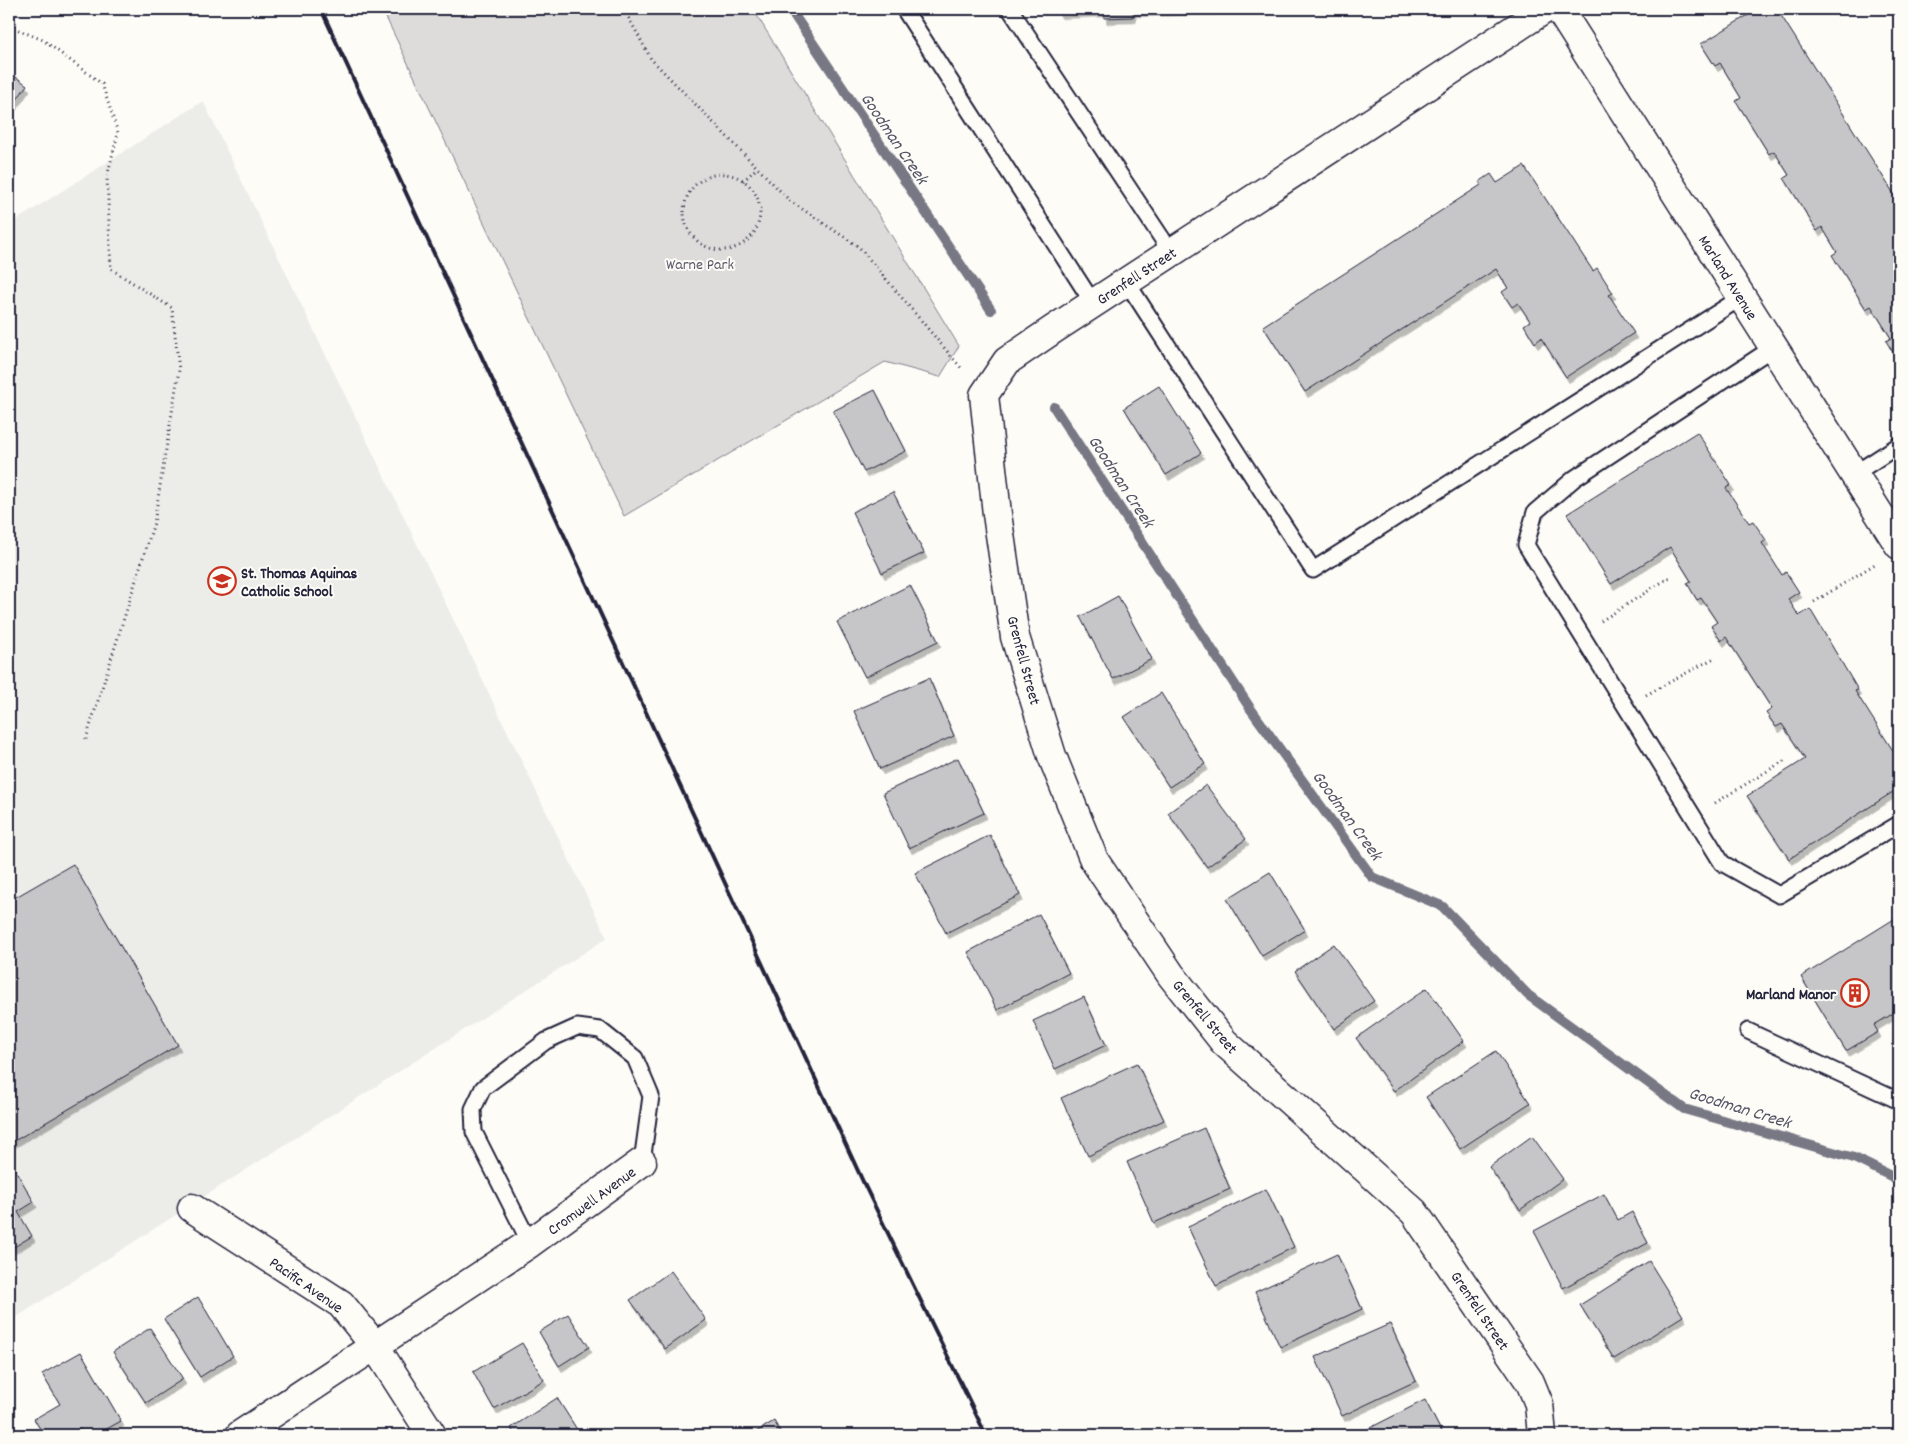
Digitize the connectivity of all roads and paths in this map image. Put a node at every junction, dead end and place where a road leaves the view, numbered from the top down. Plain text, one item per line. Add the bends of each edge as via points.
1 (624, 9) edge
2 (904, 9) edge
3 (1010, 9) edge
4 (1545, 9) edge
5 (1559, 9) edge
6 (9, 26) edge
7 (757, 168) junction
8 (744, 181) junction
9 (1171, 252) junction
10 (1126, 281) junction
11 (1742, 297) junction
12 (1093, 303) junction
13 (1774, 347) junction
14 (984, 395) junction
15 (1899, 445) edge
16 (1854, 474) junction
17 (1899, 545) edge
18 (1876, 564) dead end
19 (1670, 577) dead end
20 (1814, 602) dead end
21 (1580, 634) junction
22 (1716, 657) dead end
23 (1625, 706) junction
24 (85, 742) dead end
25 (1787, 759) dead end
26 (1693, 816) junction
27 (1899, 824) edge
28 (1748, 1031) dead end
29 (1899, 1101) edge
30 (642, 1162) joint
31 (192, 1208) dead end
32 (530, 1243) junction
33 (376, 1346) junction
34 (240, 1435) edge
35 (432, 1435) edge
36 (1542, 1435) edge

1 - 7 path via 651,59
2 - 12 lane
3 - 9 lane
4 - 9 street, Grenfell Street
5 - 11 street, Marland Avenue
6 - 24 path via 43,40 102,84 118,133 107,177 111,270 172,308 179,370 154,523
7 - 8 path
7 - 14 path via 790,201 859,247
8 - 8 path via 733,176 709,176 691,191 686,201 686,225 702,244 727,250 739,246 756,228 760,215 758,202
9 - 10 street, Grenfell Street
10 - 11 lane via 1314,570
10 - 12 street, Grenfell Street
11 - 13 street, Marland Avenue
12 - 14 street, Grenfell Street via 1007,361
13 - 16 street, Marland Avenue
13 - 21 lane via 1575,478 1535,512 1526,545
14 - 36 street, Grenfell Street via 997,514 1016,637 1052,756 1094,860 1171,974 1224,1042 1414,1212 1530,1382 1539,1404
15 - 16 lane
16 - 17 street, Marland Avenue
18 - 20 path
19 - 21 path
21 - 23 lane
22 - 23 path
23 - 26 lane
25 - 26 path
26 - 27 lane via 1722,863 1779,895
28 - 29 lane
30 - 32 street, Cromwell Avenue
30 - 32 lane, Cromwell Avenue via 652,1096 636,1058 600,1030 577,1027 546,1041 483,1088 472,1109 474,1132
31 - 33 street, Pacific Avenue via 341,1304
32 - 33 street, Cromwell Avenue
33 - 34 street, Cromwell Avenue
33 - 35 street, Pacific Avenue

